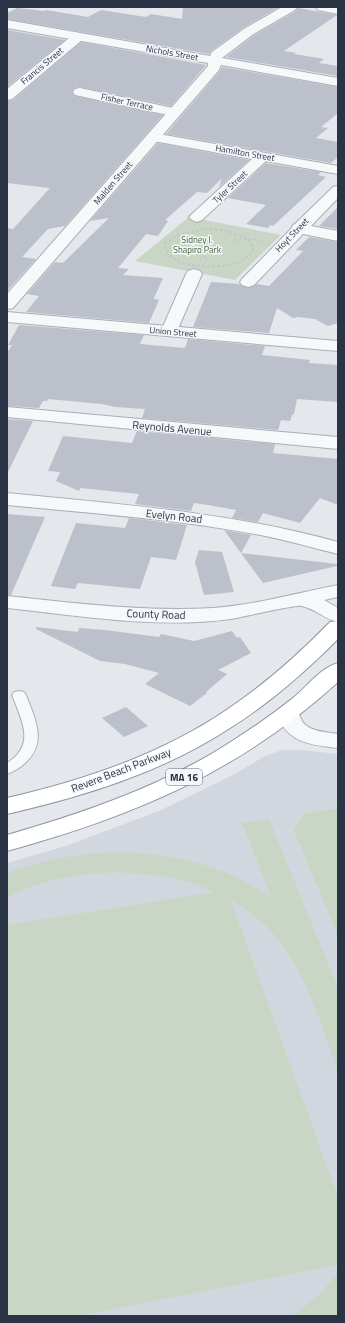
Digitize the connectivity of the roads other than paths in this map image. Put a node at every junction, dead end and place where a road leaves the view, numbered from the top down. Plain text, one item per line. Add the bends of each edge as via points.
1 (291, 7) edge
2 (322, 7) edge
3 (338, 10) edge
4 (7, 24) edge
5 (78, 37) junction
6 (215, 61) junction
7 (338, 82) edge
8 (80, 92) dead end
9 (7, 96) edge
10 (173, 112) junction
11 (153, 137) junction
12 (263, 156) junction
13 (338, 170) edge
14 (338, 190) edge
15 (197, 217) dead end
16 (298, 228) junction
17 (338, 236) edge
18 (194, 274) dead end
19 (248, 282) dead end
20 (7, 304) edge
21 (7, 317) edge
22 (168, 331) junction
23 (338, 346) edge
24 (7, 412) edge
25 (338, 443) edge
26 (7, 499) edge
27 (338, 548) edge
28 (338, 591) edge
29 (304, 598) junction
30 (7, 602) edge
31 (338, 616) edge
32 (338, 627) edge
33 (338, 670) edge
34 (19, 695) dead end
35 (288, 714) junction
36 (338, 740) edge
37 (7, 769) edge
38 (7, 806) edge
39 (7, 842) edge

1 - 6 street, Malden Street via 231,44 216,55
2 - 3 street
4 - 5 street, Nichols Street
5 - 6 street, Nichols Street
5 - 9 street, Francis Street
6 - 7 street, Nichols Street
6 - 10 street, Malden Street via 214,67
8 - 10 street, Fisher Terrace
10 - 11 street, Malden Street
11 - 12 street, Hamilton Street
11 - 20 street, Malden Street
12 - 13 street, Hamilton Street
12 - 15 street, Tyler Street
14 - 16 street, Hoyt Street
16 - 17 street
16 - 19 street, Hoyt Street
18 - 22 street
21 - 22 street, Union Street
22 - 23 street, Union Street
24 - 25 street, Reynolds Avenue
26 - 27 street, Evelyn Road via 227,522 272,530
28 - 29 street, County Road
29 - 30 street, County Road via 246,610 170,616
29 - 31 street
32 - 38 highway, Revere Beach Parkway / MA 16 via 265,693 192,741 158,758 106,778
33 - 35 highway, MA 16
34 - 37 lane via 33,739 27,754 20,762
35 - 36 street via 292,724 301,732
35 - 39 highway, MA 16 via 232,752 172,783 98,814

